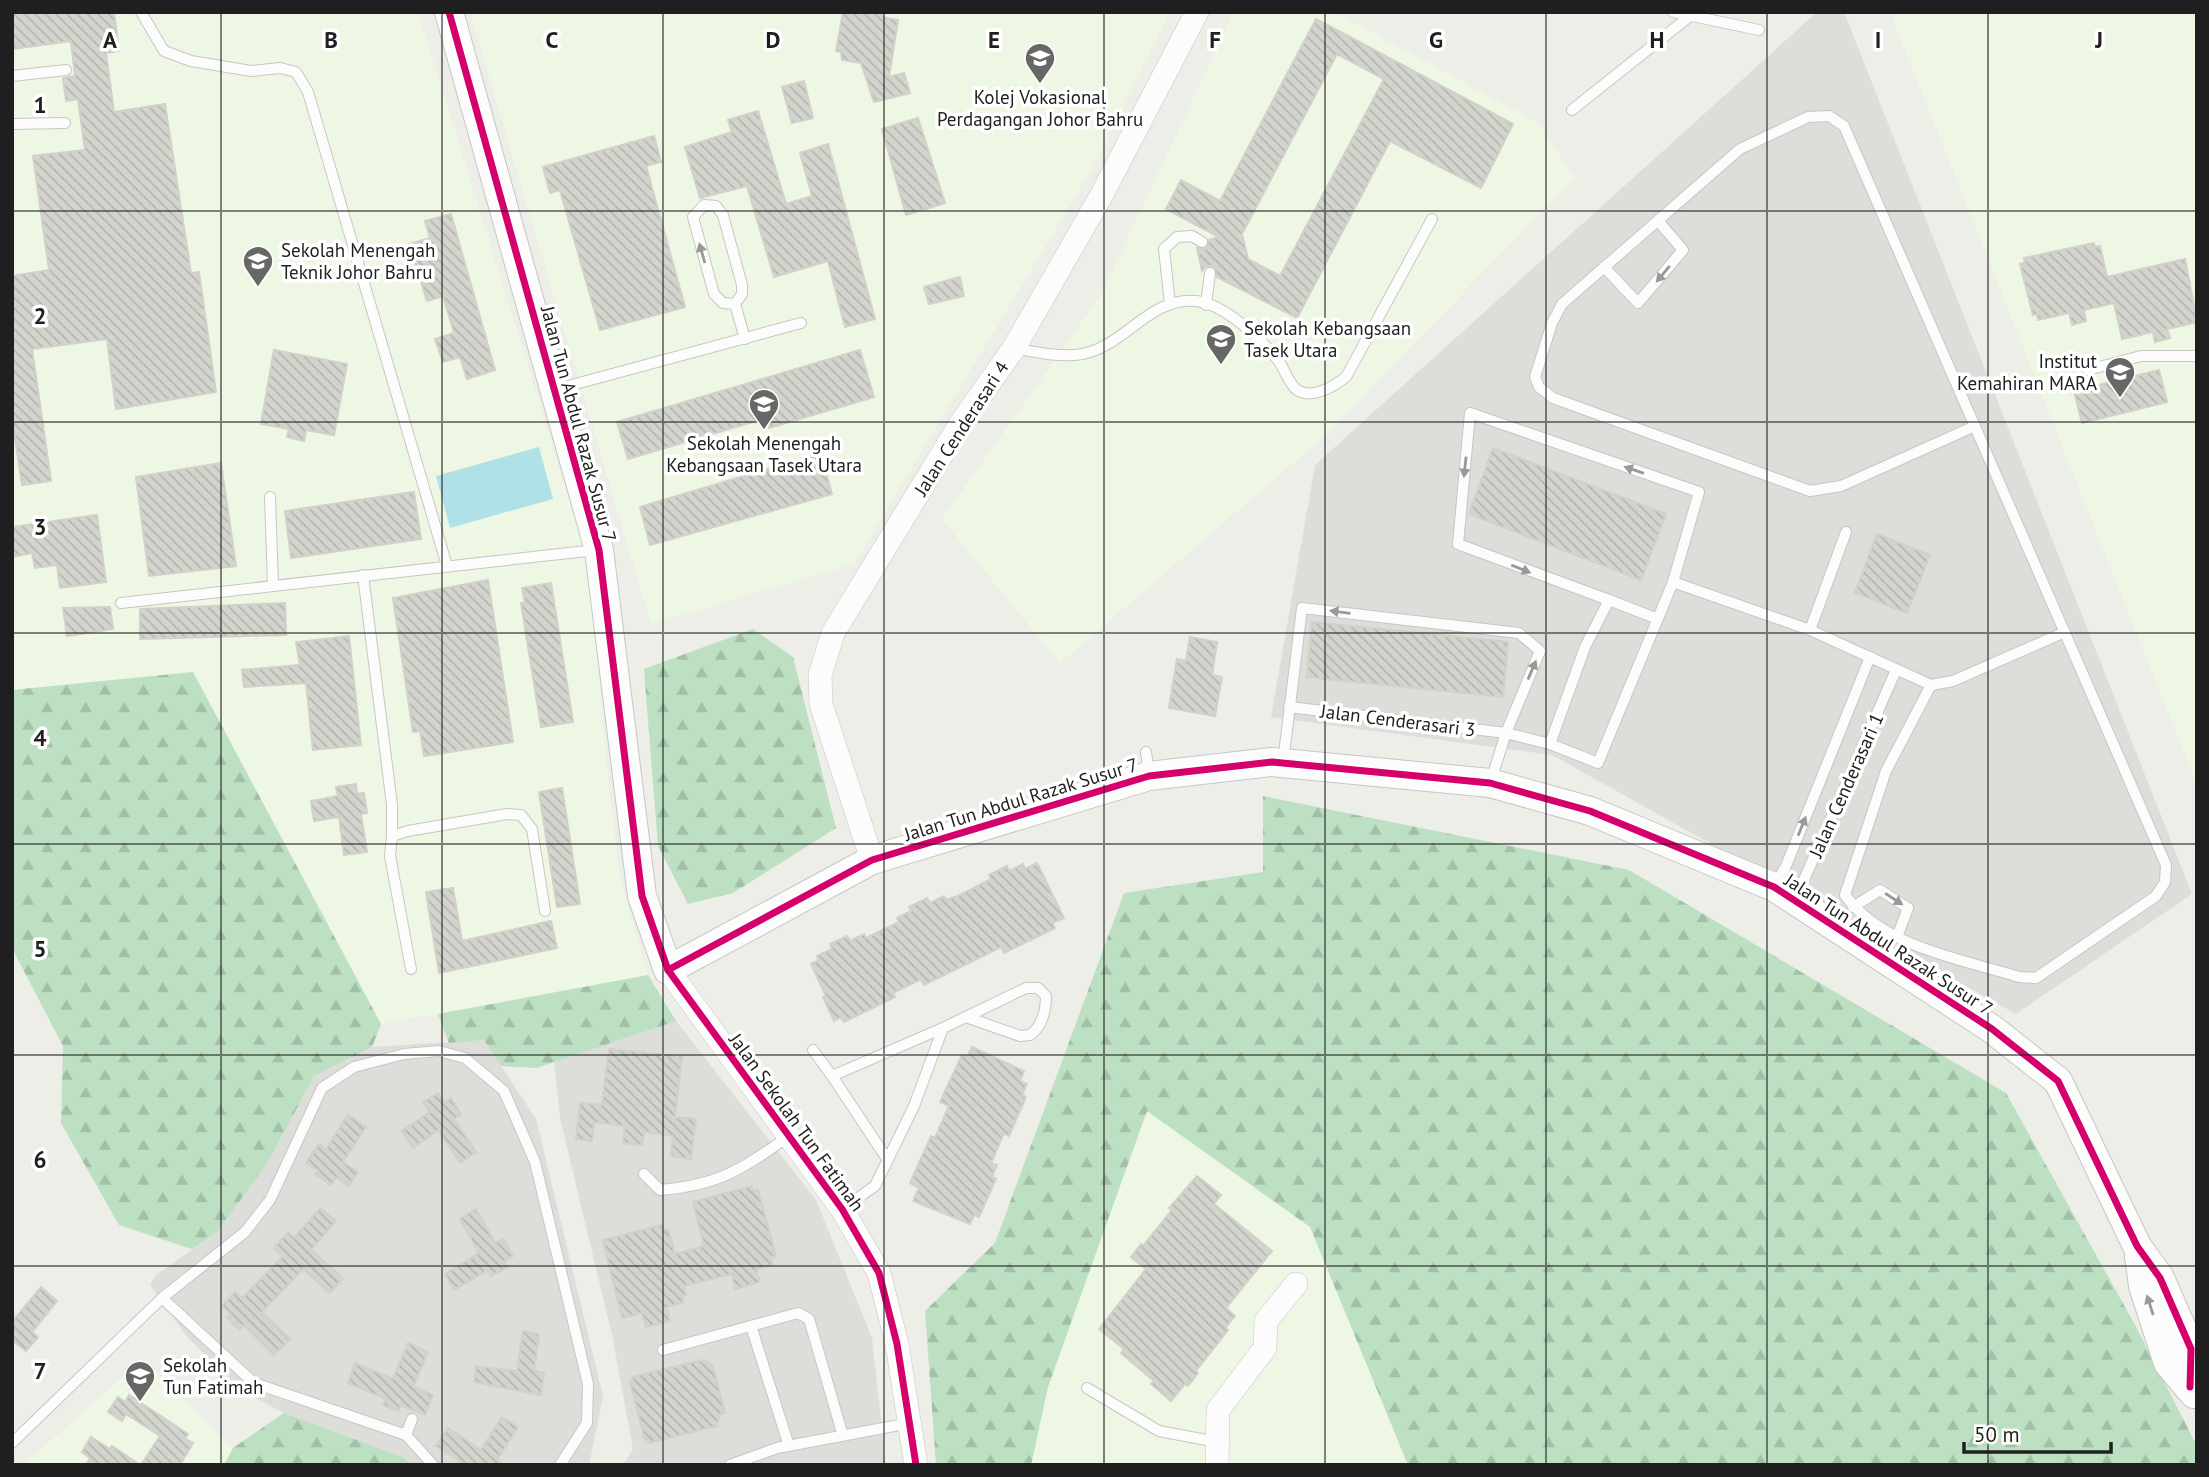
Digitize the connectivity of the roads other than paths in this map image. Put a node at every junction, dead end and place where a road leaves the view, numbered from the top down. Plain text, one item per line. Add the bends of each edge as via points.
1 (141, 12) edge
2 (449, 12) edge
3 (1197, 12) edge
4 (1673, 12) edge
5 (1690, 16) junction
6 (1759, 30) dead end
7 (66, 70) dead end
8 (12, 76) edge
9 (1572, 110) dead end
10 (65, 123) dead end
11 (12, 124) edge
12 (1432, 219) dead end
13 (1659, 222) junction
14 (1202, 242) dead end
15 (1604, 267) junction
16 (1210, 273) dead end
17 (736, 304) junction
18 (1170, 304) junction
19 (1206, 305) junction
20 (801, 323) dead end
21 (744, 339) junction
22 (1014, 348) junction
23 (2197, 356) edge
24 (2088, 370) dead end
25 (554, 390) junction
26 (1975, 426) junction
27 (270, 497) dead end
28 (1846, 532) dead end
29 (599, 550) junction
30 (447, 566) junction
31 (363, 575) junction
32 (1673, 582) junction
33 (273, 585) junction
34 (1609, 600) junction
35 (121, 603) dead end
36 (1658, 620) junction
37 (1810, 629) junction
38 (2065, 632) junction
39 (1870, 657) junction
40 (1896, 670) junction
41 (1931, 685) junction
42 (1289, 708) junction
43 (1506, 733) junction
44 (1550, 744) junction
45 (1269, 762) junction
46 (1490, 783) junction
47 (392, 836) junction
48 (872, 860) junction
49 (1784, 893) junction
50 (1853, 907) junction
51 (545, 911) dead end
52 (1897, 937) junction
53 (411, 968) dead end
54 (668, 970) junction
55 (966, 1017) junction
56 (943, 1028) junction
57 (813, 1050) dead end
58 (832, 1076) junction
59 (789, 1136) junction
60 (887, 1159) junction
61 (644, 1174) dead end
62 (842, 1209) junction
63 (1296, 1284) dead end
64 (162, 1298) junction
65 (751, 1326) junction
66 (663, 1350) dead end
67 (2185, 1352) edge
68 (1087, 1388) dead end
69 (2193, 1392) edge
70 (412, 1419) dead end
71 (910, 1423) junction
72 (406, 1435) junction
73 (843, 1436) junction
74 (12, 1443) edge
75 (789, 1446) junction
76 (1217, 1454) edge
77 (433, 1465) edge
78 (560, 1465) edge
79 (730, 1465) edge
80 (916, 1465) edge

1 - 30 lane via 164,51 191,61 251,71 280,68 296,72 308,92
2 - 25 street, Jalan Tun Abdul Razak Susur 7
3 - 22 street, Jalan Cenderasari 4 via 1101,196
4 - 5 lane
5 - 6 lane
5 - 9 lane
7 - 8 lane
10 - 11 lane
12 - 19 lane via 1346,377 1329,388 1311,394 1297,390 1257,335
13 - 15 lane
13 -> 15 lane via 1683,250 1638,303
13 - 26 lane via 1740,149 1808,117 1829,116 1844,127
14 - 18 lane via 1192,236 1177,237 1164,249
15 - 26 lane via 1562,304 1552,323 1535,377 1553,398 1810,491 1841,486
16 - 19 lane
17 -> 17 lane via 723,303 714,294 693,217 705,204 716,206 723,215 743,285
17 - 21 lane
18 - 19 lane via 1197,301
18 - 22 lane via 1084,354 1054,355
20 - 21 lane
21 - 25 lane
22 - 48 street, Jalan Cenderasari 4 via 961,423 833,633 820,675 821,704
23 - 24 lane via 2141,356
25 - 29 street, Jalan Tun Abdul Razak Susur 7
26 - 38 lane
27 - 33 lane
28 - 37 lane
29 - 30 lane
29 - 54 street, Jalan Tun Abdul Razak Susur 7 via 642,896
30 - 31 lane
31 - 33 lane
31 - 47 lane
32 -> 34 lane via 1699,492 1470,413 1458,544
32 - 36 lane
32 - 37 lane
33 - 35 lane
34 - 36 lane
34 - 44 lane via 1585,647
36 - 44 lane, Jalan Cenderasari 3 via 1598,763
37 - 39 lane
38 - 41 lane via 1953,681
38 - 52 lane via 2166,864 2165,882 2156,895 2036,978 2019,977
39 - 40 lane
49 -> 39 lane, Jalan Cenderasari 1 via 1786,866
40 - 41 lane
40 - 49 lane, Jalan Cenderasari 1
41 - 50 lane via 1881,783 1847,881 1845,895
42 - 43 lane, Jalan Cenderasari 3
43 -> 42 lane via 1540,651 1519,633 1303,608
42 - 45 lane
43 - 44 lane, Jalan Cenderasari 3
43 - 46 lane
45 - 46 street, Jalan Tun Abdul Razak Susur 7
45 - 48 street, Jalan Tun Abdul Razak Susur 7 via 1148,764
46 - 49 street, Jalan Tun Abdul Razak Susur 7 via 1590,811
47 - 51 lane via 521,815 532,829
47 - 53 lane via 390,856
48 - 54 street, Jalan Tun Abdul Razak Susur 7
49 - 67 street, Jalan Tun Abdul Razak Susur 7 via 1992,1029 2058,1081 2137,1246 2143,1286
50 - 52 lane
50 -> 52 lane via 1880,890 1908,908
54 - 59 street, Jalan Sekolah Tun Fatimah
55 - 55 lane via 1026,988 1038,988 1046,996 1038,1028 1030,1035 1020,1036
55 - 56 lane
56 - 58 lane
56 - 60 lane via 914,1106
57 - 58 lane
58 - 60 lane
59 - 61 lane via 713,1183 660,1189
59 - 62 street, Jalan Sekolah Tun Fatimah
60 - 62 lane via 875,1186
62 - 71 street, Jalan Sekolah Tun Fatimah via 879,1273
63 - 76 street via 1266,1321 1265,1348 1218,1410
64 - 72 lane via 254,1384
64 - 74 lane
64 - 78 lane via 244,1231 270,1200 322,1088 354,1067 404,1054 439,1051 465,1058 503,1091 535,1163 588,1384 587,1423
65 - 66 lane
65 - 73 lane via 798,1314 809,1319
65 - 75 lane
67 - 69 street
68 - 76 lane via 1159,1431
70 - 72 lane
71 - 73 lane
71 - 80 street, Jalan Sekolah Tun Fatimah
72 - 77 lane
73 - 75 lane
75 - 79 lane

